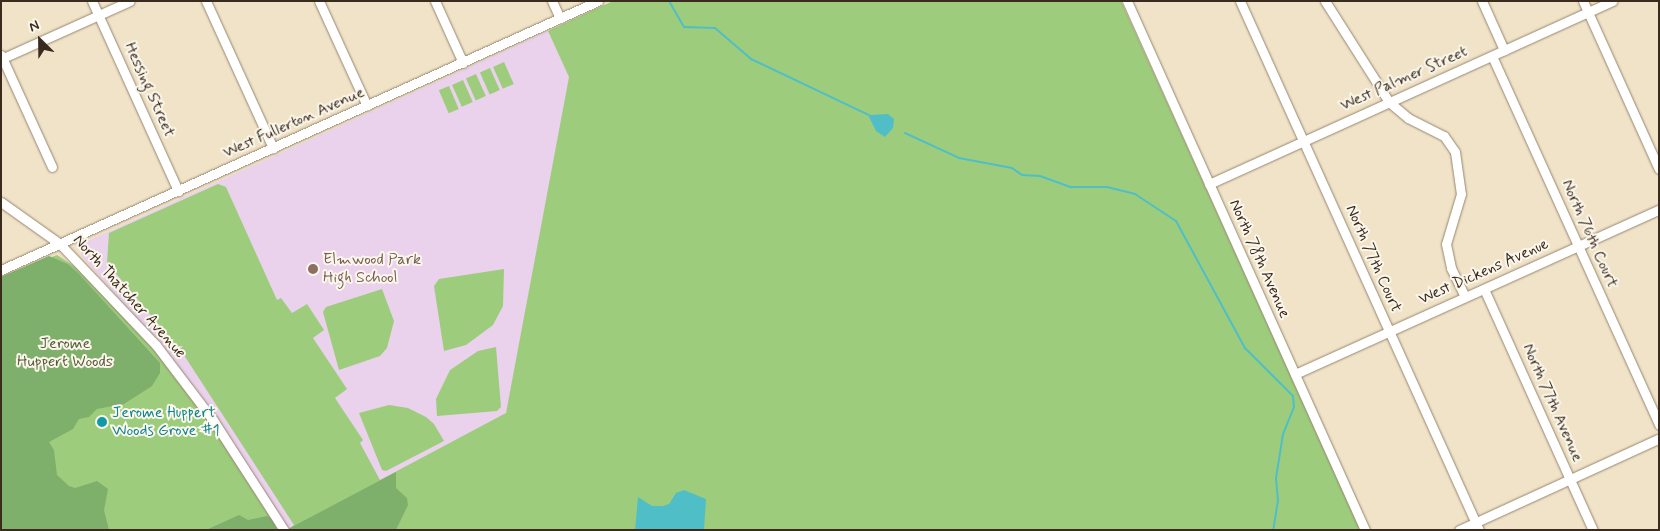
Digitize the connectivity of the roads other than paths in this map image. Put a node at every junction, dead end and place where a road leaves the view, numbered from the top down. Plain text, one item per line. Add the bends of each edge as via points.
1 (92, 1) edge
2 (130, 1) edge
3 (206, 1) edge
4 (319, 1) edge
5 (435, 1) edge
6 (552, 1) edge
7 (598, 1) edge
8 (1127, 1) edge
9 (1240, 1) edge
10 (1325, 1) edge
11 (1482, 1) edge
12 (1583, 1) edge
13 (1612, 1) edge
14 (1588, 12) junction
15 (98, 15) junction
16 (560, 18) junction
17 (1504, 50) junction
18 (1492, 56) junction
19 (2, 57) edge
20 (463, 62) junction
21 (1389, 102) junction
22 (367, 106) junction
23 (1303, 141) junction
24 (273, 148) junction
25 (52, 167) dead end
26 (1659, 169) edge
27 (1209, 184) junction
28 (178, 192) junction
29 (1, 202) edge
30 (1659, 210) edge
31 (60, 244) junction
32 (1578, 247) junction
33 (1, 270) edge
34 (1484, 288) junction
35 (1464, 297) junction
36 (1389, 332) junction
37 (1295, 374) junction
38 (1659, 425) edge
39 (1658, 437) edge
40 (1570, 480) junction
41 (1477, 526) edge
42 (284, 530) edge
43 (1365, 530) edge
44 (1459, 530) edge
45 (1593, 530) edge

1 - 15 street, Hessing Street
2 - 15 street
3 - 24 street
4 - 22 street
5 - 20 street
6 - 16 street
7 - 16 street, West Fullerton Avenue
8 - 27 street, North 78th Avenue
9 - 23 street, North 77th Court
10 - 21 street
11 - 17 street
12 - 14 street
13 - 14 street, West Palmer Street
14 - 17 street, West Palmer Street
14 - 26 street
15 - 19 street
15 - 28 street, Hessing Street
16 - 20 street, West Fullerton Avenue
17 - 18 street, West Palmer Street
18 - 21 street, West Palmer Street
18 - 32 street, North 76th Court
19 - 25 street
20 - 22 street, West Fullerton Avenue
21 - 23 street, West Palmer Street
21 - 35 street via 1408,118 1444,136 1454,152 1462,194 1448,233 1447,250
22 - 24 street, West Fullerton Avenue
23 - 27 street, West Palmer Street
23 - 36 street, North 77th Court
24 - 28 street, West Fullerton Avenue
27 - 37 street, North 78th Avenue
28 - 31 street, West Fullerton Avenue
29 - 31 street, North Thatcher Avenue
30 - 32 street, West Dickens Avenue
31 - 33 street, West Fullerton Avenue
31 - 42 street, North Thatcher Avenue via 136,322 177,371
32 - 34 street, West Dickens Avenue
32 - 38 street, North 76th Court
34 - 35 street, West Dickens Avenue
34 - 40 street, North 77th Avenue
35 - 36 street, West Dickens Avenue
36 - 37 street, West Dickens Avenue
36 - 41 street, North 77th Court
37 - 43 street, North 78th Avenue
39 - 40 street
40 - 41 street
40 - 45 street, North 77th Avenue
41 - 44 street

